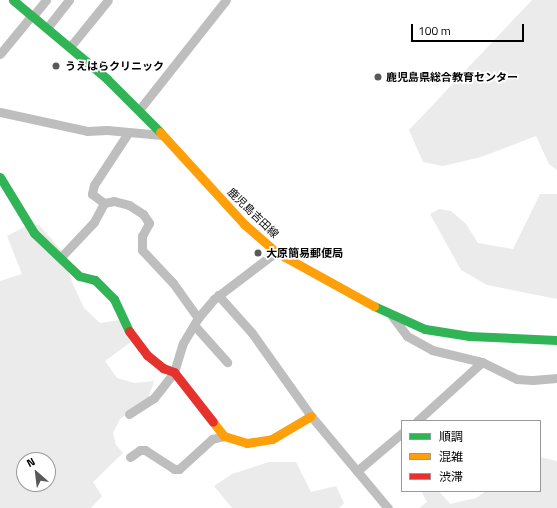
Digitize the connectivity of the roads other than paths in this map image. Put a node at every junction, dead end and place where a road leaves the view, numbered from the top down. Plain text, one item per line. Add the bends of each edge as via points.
1 (13, 0) edge
2 (46, 0) edge
3 (69, 0) edge
4 (108, 0) edge
5 (226, 0) edge
6 (32, 16) junction
7 (47, 28) junction
8 (70, 47) junction
9 (0, 54) edge
10 (139, 110) junction
11 (0, 112) edge
12 (128, 133) junction
13 (162, 135) junction
14 (0, 177) edge
15 (104, 203) junction
16 (276, 252) junction
17 (61, 257) junction
18 (218, 295) junction
19 (392, 316) junction
20 (196, 322) junction
21 (557, 340) edge
22 (227, 362) dead end
23 (482, 362) junction
24 (174, 372) junction
25 (557, 378) edge
26 (129, 414) dead end
27 (311, 416) junction
28 (418, 420) edge
29 (401, 435) edge
30 (224, 436) junction
31 (130, 457) dead end
32 (357, 471) junction
33 (388, 508) edge

1 - 6 main road, 鹿児島吉田線
2 - 6 street
3 - 7 street
4 - 8 street
5 - 10 street
6 - 7 main road, 鹿児島吉田線
6 - 9 street
7 - 8 main road, 鹿児島吉田線
8 - 10 main road, 鹿児島吉田線
10 - 13 main road, 鹿児島吉田線
11 - 12 street via 87,131
12 - 13 street
12 - 15 street via 94,185 92,194
13 - 16 main road, 鹿児島吉田線 via 244,224
14 - 17 main road via 34,233
15 - 17 street via 94,222
15 - 20 street via 114,201 129,205 143,214 149,223 142,236 142,250 173,283
16 - 18 street
16 - 19 main road, 鹿児島吉田線
17 - 24 main road via 79,276 95,280 114,299 123,322 147,355 163,368
18 - 20 street
18 - 27 street via 252,333
19 - 21 main road, 鹿児島吉田線 via 441,333
19 - 23 street via 400,329 413,341 432,350
20 - 22 street
20 - 24 street via 183,343
23 - 25 street via 518,379
23 - 28 street
24 - 26 street via 154,398
24 - 30 main road
27 - 30 main road via 272,439 247,443
27 - 32 street
29 - 32 street
30 - 31 street via 212,439 178,469 174,469 146,450 140,450
32 - 33 street

